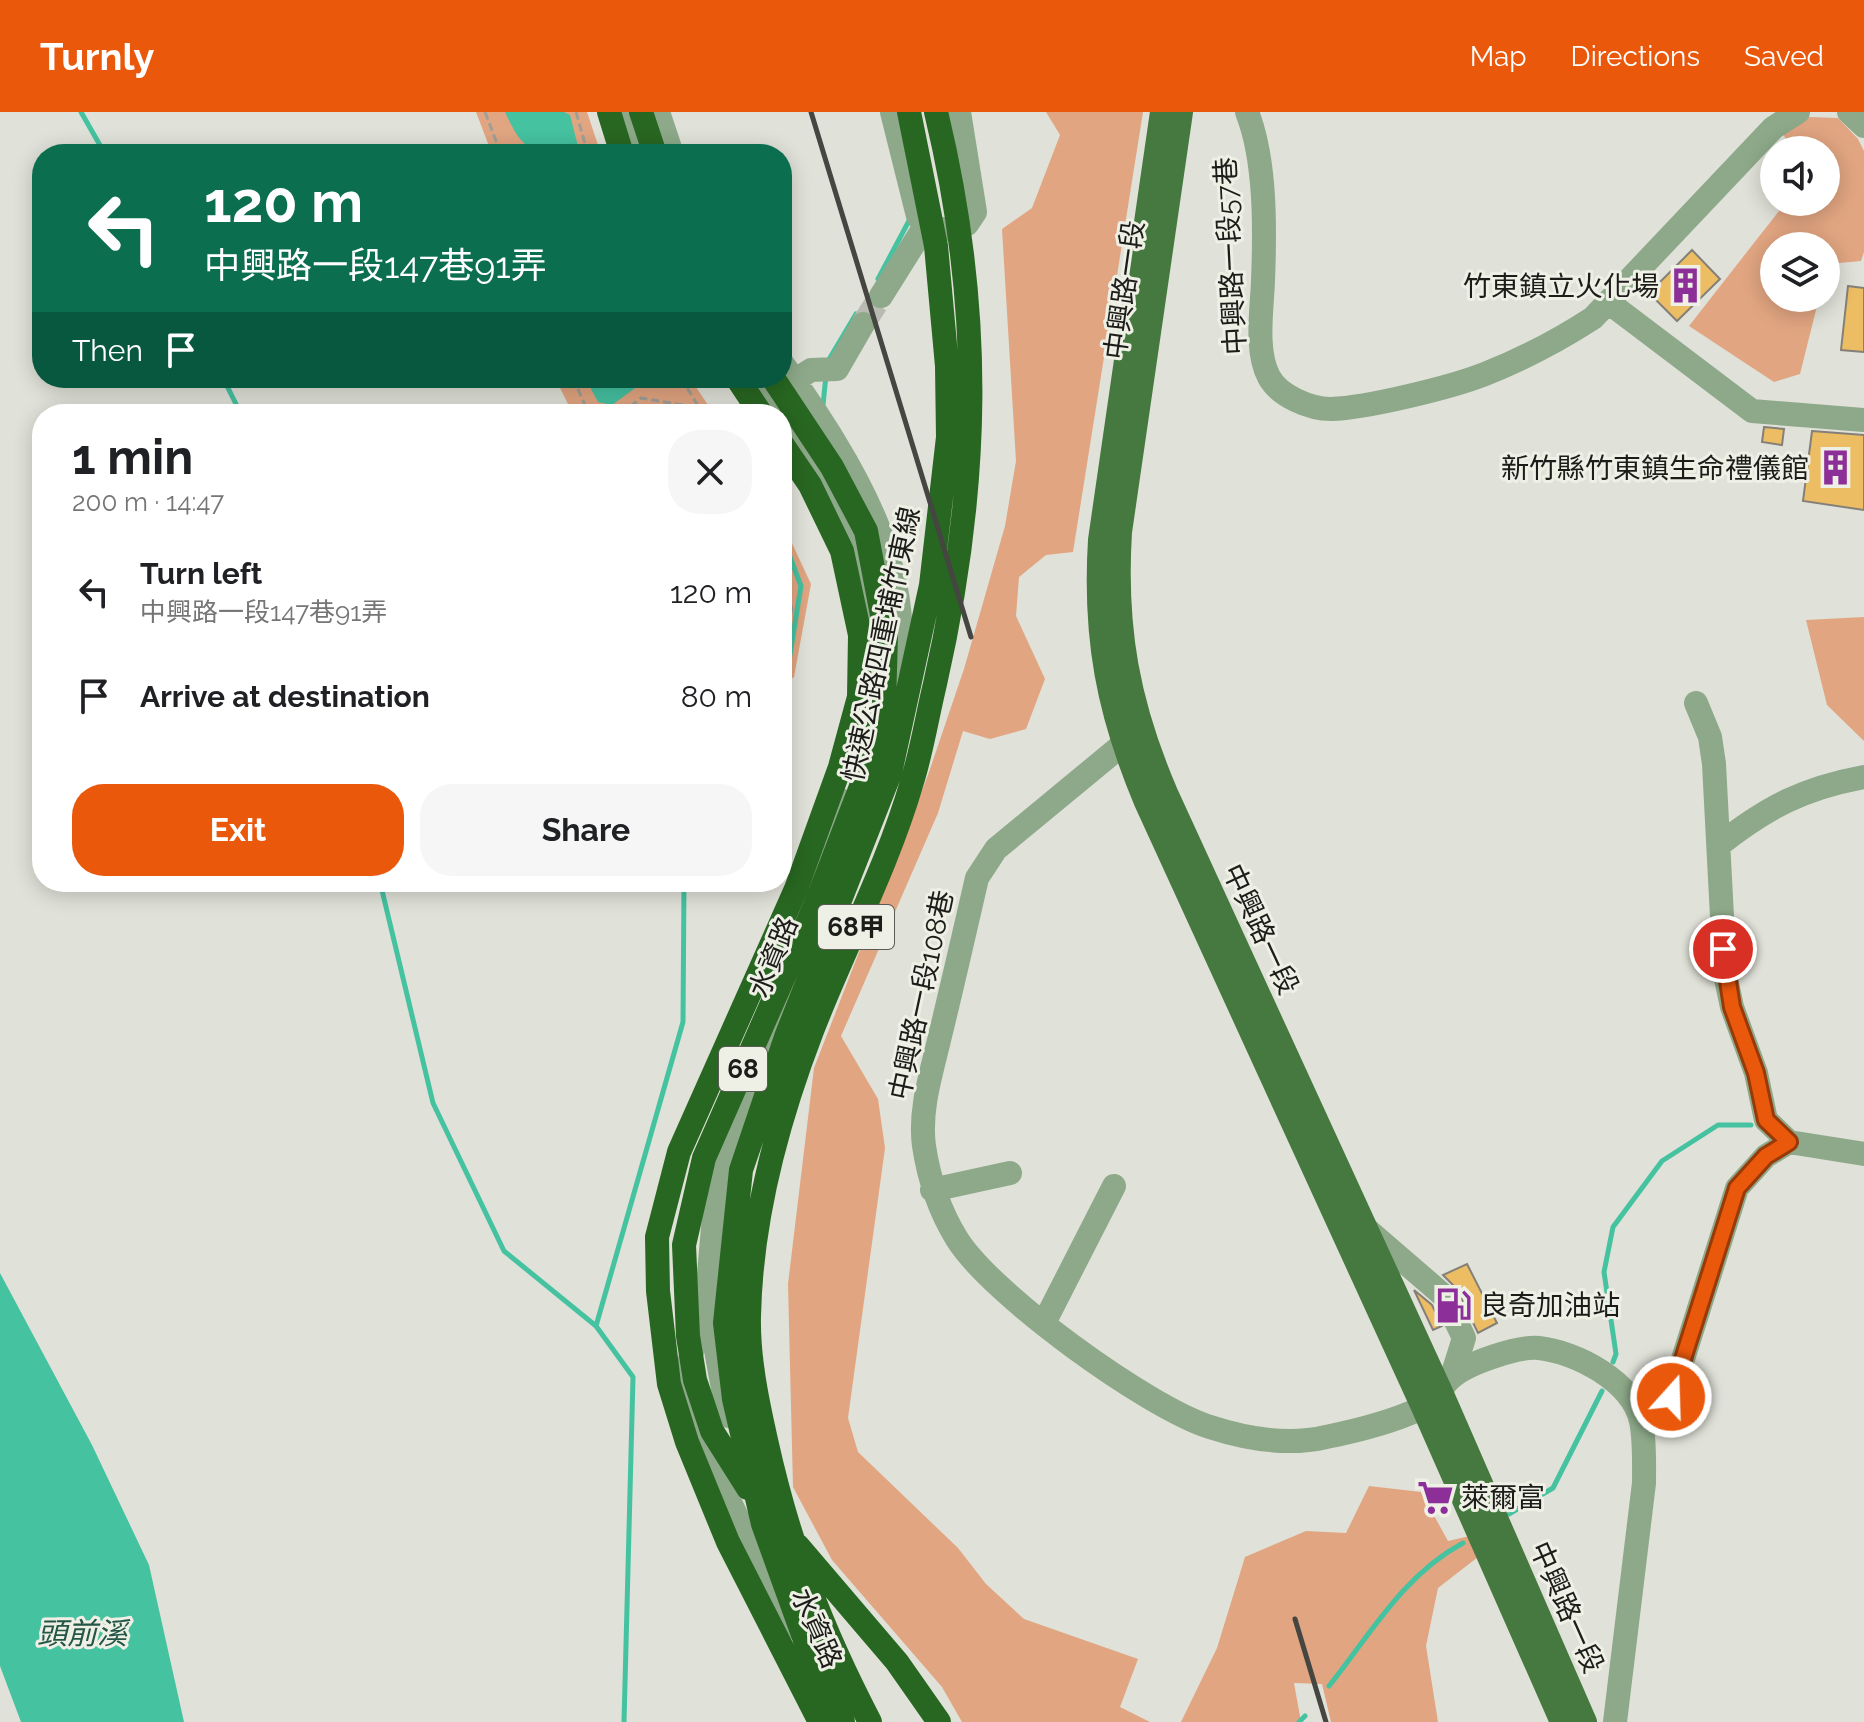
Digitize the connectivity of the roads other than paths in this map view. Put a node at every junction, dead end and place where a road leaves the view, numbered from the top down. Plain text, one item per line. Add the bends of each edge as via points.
1 (609, 112) edge
2 (624, 112) edge
3 (641, 112) edge
4 (658, 112) edge
5 (892, 112) edge
6 (909, 112) edge
7 (936, 112) edge
8 (959, 112) edge
9 (1162, 112) edge
10 (1181, 112) edge
11 (1247, 112) edge
12 (1798, 112) edge
13 (1849, 112) edge
14 (1864, 126) edge
15 (619, 144) edge
16 (634, 144) edge
17 (652, 144) edge
18 (669, 144) edge
19 (925, 226) junction
20 (881, 296) tunnel mouth
21 (1608, 302) junction
22 (863, 324) tunnel mouth
23 (792, 385) edge
24 (792, 404) edge
25 (792, 407) edge
26 (1864, 420) edge
27 (792, 437) edge
28 (792, 459) edge
29 (1696, 703) dead end
30 (1122, 745) junction
31 (1864, 777) edge
32 (1719, 845) junction
33 (753, 1084) junction
34 (1789, 1142) junction
35 (1864, 1154) edge
36 (1010, 1173) dead end
37 (1114, 1186) dead end
38 (932, 1190) junction
39 (1362, 1224) junction
40 (707, 1296) junction
41 (1044, 1323) junction
42 (1439, 1392) junction
43 (1640, 1417) junction
44 (755, 1555) junction
45 (820, 1722) edge
46 (828, 1722) edge
47 (843, 1722) edge
48 (870, 1722) edge
49 (939, 1722) edge
50 (1562, 1722) edge
51 (1585, 1722) edge
52 (1615, 1722) edge

1 - 15 highway
2 - 16 street
3 - 17 highway
4 - 18 street
5 - 19 street
6 - 47 highway, 快速公路四重埔竹東線 / 68甲 via 936,246 947,366 948,437 933,571 890,773 786,1037 741,1170 725,1323 734,1399 763,1524 810,1654
7 - 48 highway, 快速公路四重埔竹東線 / 68甲 via 961,242 971,364 971,442 954,599 912,784 811,1034 765,1173 749,1317 756,1393 783,1517 827,1638
8 - 19 street via 975,212 960,226
9 - 30 main road, 中興路一段 via 1096,599 1100,651
10 - 39 main road, 中興路一段 via 1120,532 1120,642 1142,736
11 - 21 street, 中興路一段57巷 via 1264,227 1264,359 1269,378 1286,395 1330,409 1450,385 1566,335
12 - 21 street, 中興路一段57巷 via 1773,128
13 - 14 street
19 - 20 street
21 - 26 street via 1752,411
22 - 23 street via 837,369
24 - 33 street, 水資路 via 869,501 891,559 900,650 897,690 876,771
25 - 49 highway, 68 via 866,531 886,636 884,704 865,776 817,901 704,1158 684,1245 688,1336 712,1431 754,1498 897,1662
27 - 33 street, 水資路 via 820,477 854,543 872,637 869,686 851,762
28 - 45 highway, 68 via 842,551 860,635 859,697 796,889 679,1152 657,1237 658,1291 669,1384 687,1442 728,1542
29 - 32 street via 1710,737
30 - 38 street, 中興路一段108巷 via 996,849 977,878 925,1101 923,1142
30 - 42 main road, 中興路一段
31 - 32 street via 1817,786 1755,817
32 - 34 street via 1718,899 1732,1007 1766,1120
33 - 40 street, 水資路 via 724,1163
34 - 35 street
34 - 43 street via 1766,1156 1737,1188 1671,1397
36 - 38 street
37 - 41 street
38 - 41 street, 中興路一段108巷 via 958,1241
39 - 42 main road, 中興路一段
39 - 42 street via 1444,1296 1464,1338
40 - 44 street, 水資路
40 - 44 street, 水資路 via 683,1385 700,1439
41 - 42 street, 中興路一段108巷 via 1155,1399 1207,1426 1253,1439 1326,1438
42 - 43 street, 中興路一段108巷 via 1510,1351 1539,1348 1581,1361 1613,1380
42 - 50 main road, 中興路一段
42 - 51 main road, 中興路一段
43 - 52 street via 1644,1483
44 - 46 street, 水資路 via 778,1618

